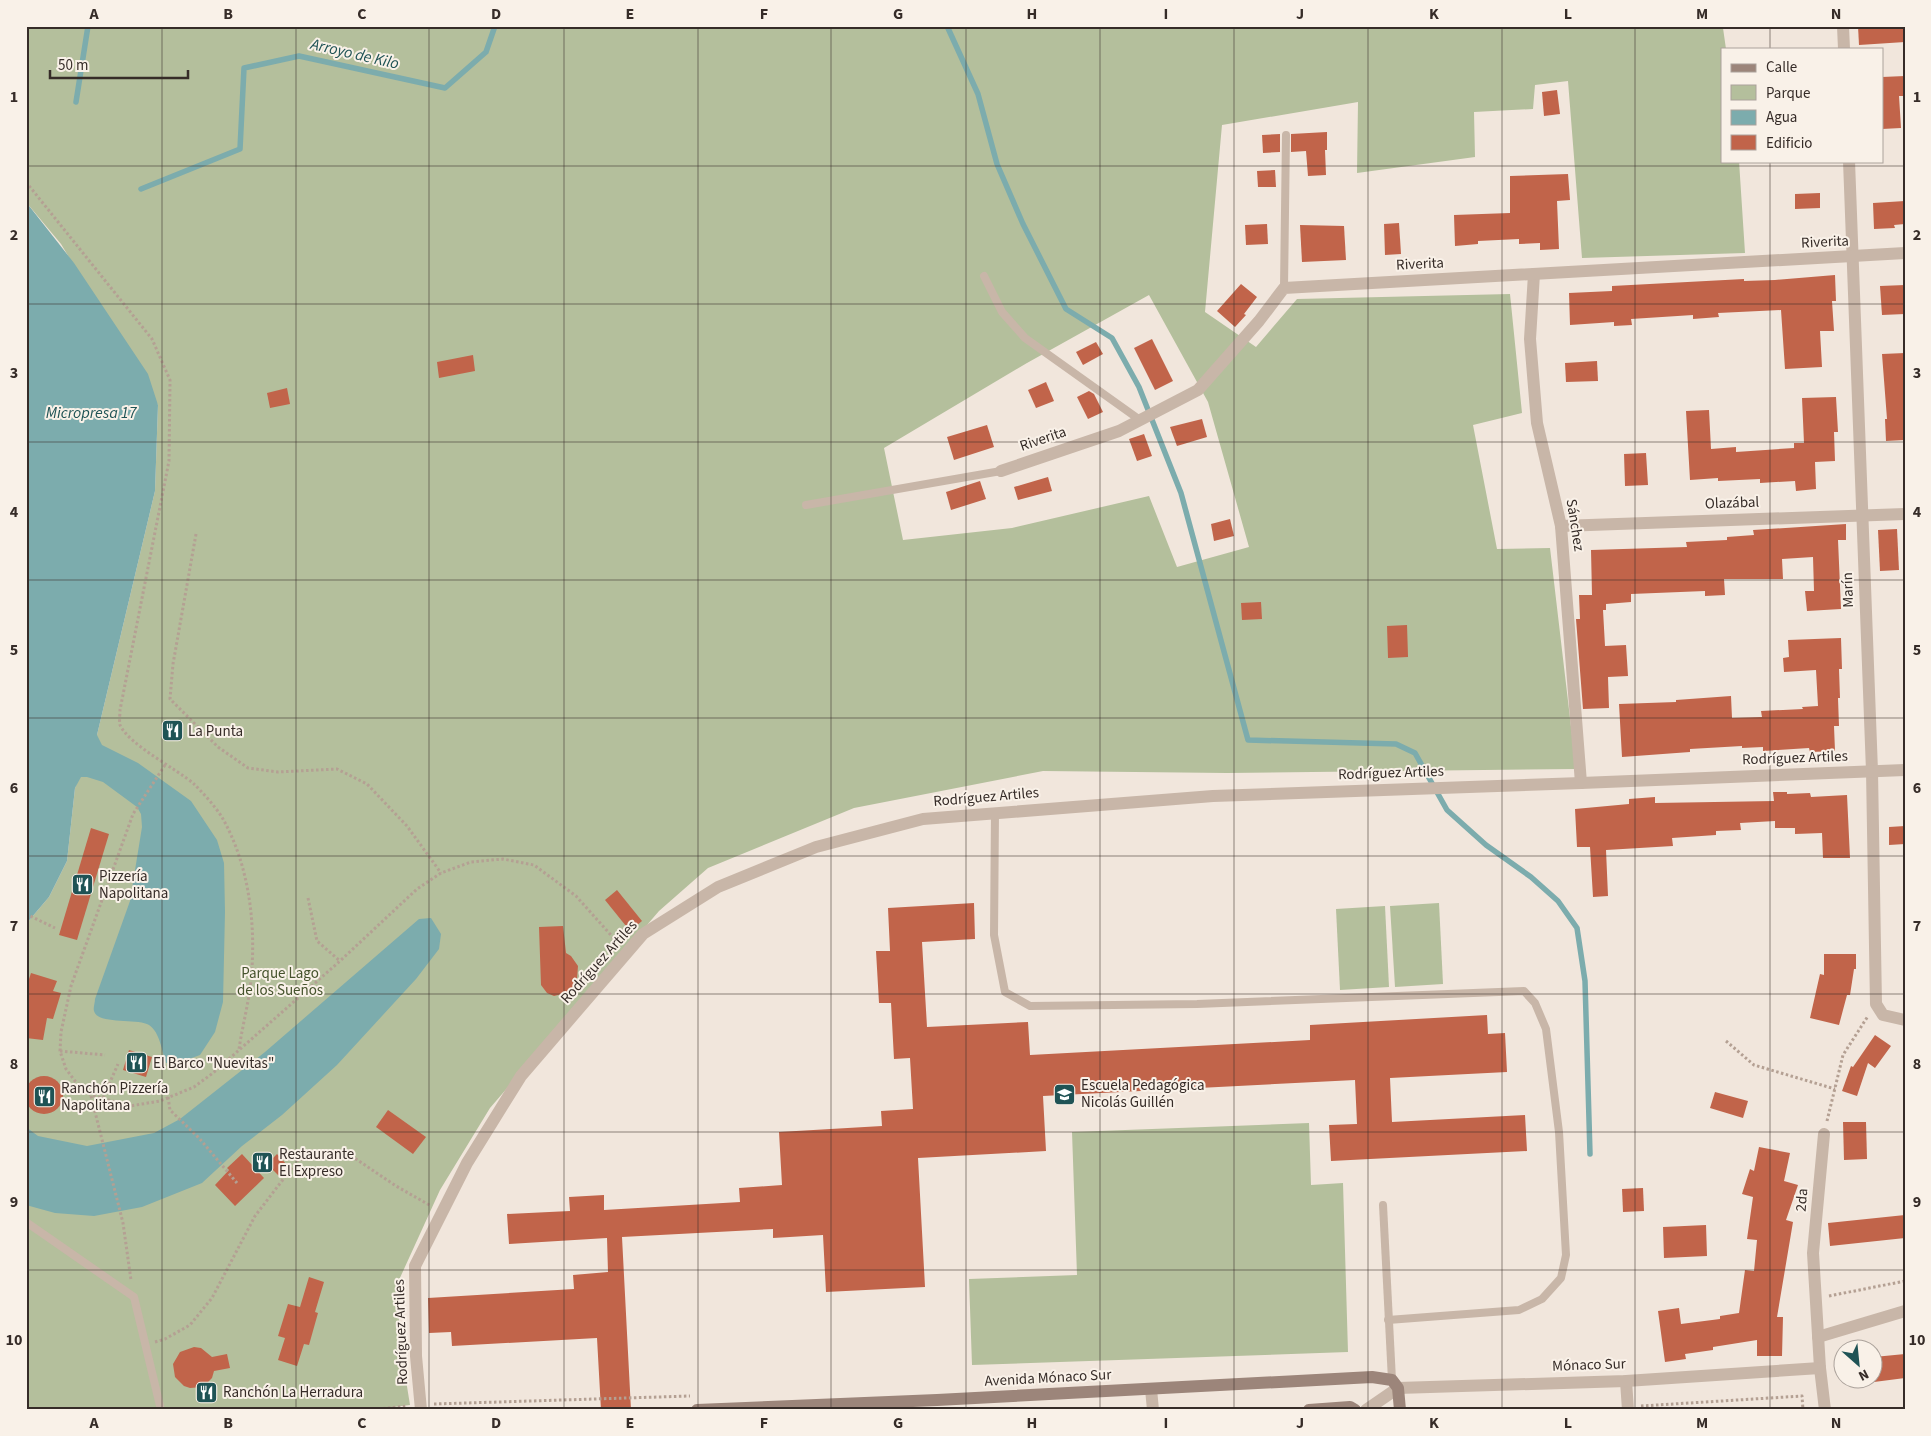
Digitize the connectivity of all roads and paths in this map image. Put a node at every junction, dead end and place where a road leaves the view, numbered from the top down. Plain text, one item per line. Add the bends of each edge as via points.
1 (1843, 26) edge
2 (1844, 48) edge
3 (1286, 135) dead end
4 (1850, 162) edge
5 (26, 182) edge
6 (1905, 253) edge
7 (1854, 256) junction
8 (1534, 274) junction
9 (984, 276) dead end
10 (1284, 288) junction
11 (1140, 420) junction
12 (1001, 470) joint
13 (806, 505) dead end
14 (1905, 514) edge
15 (1862, 515) junction
16 (1561, 526) junction
17 (196, 534) dead end
18 (165, 765) junction
19 (1905, 770) edge
20 (1872, 771) junction
21 (1581, 783) junction
22 (995, 812) junction
23 (440, 873) junction
24 (308, 898) dead end
25 (26, 914) edge
26 (55, 928) dead end
27 (626, 953) junction
28 (340, 961) junction
29 (1876, 1004) junction
30 (1905, 1020) edge
31 (1726, 1041) dead end
32 (60, 1050) junction
33 (239, 1050) junction
34 (105, 1055) dead end
35 (118, 1064) dead end
36 (1835, 1089) junction
37 (91, 1095) junction
38 (168, 1097) junction
39 (103, 1098) junction
40 (1824, 1134) joint
41 (237, 1183) dead end
42 (1383, 1204) dead end
43 (443, 1210) junction
44 (26, 1222) edge
45 (1905, 1281) edge
46 (134, 1297) junction
47 (1816, 1298) junction
48 (1905, 1311) edge
49 (1388, 1320) junction
50 (1818, 1337) junction
51 (145, 1346) junction
52 (1820, 1368) junction
53 (1626, 1380) junction
54 (1395, 1384) junction
55 (1151, 1389) junction
56 (937, 1405) edge
57 (1628, 1409) edge
58 (161, 1410) edge
59 (421, 1410) edge
60 (697, 1410) edge
61 (1153, 1410) edge
62 (1309, 1410) edge
63 (1355, 1410) edge
64 (1366, 1410) edge
65 (1400, 1410) edge
66 (1598, 1410) edge
67 (1803, 1410) edge
68 (1824, 1410) edge

1 - 2 street
3 - 10 lane
4 - 7 street, Marín
5 - 18 path via 152,339 170,380 168,461 120,710 120,724 128,735
6 - 7 street, Riverita
7 - 8 street, Riverita
7 - 15 street, Marín
8 - 10 street, Riverita
8 - 16 street, Sánchez via 1530,339 1538,423
9 - 11 lane via 1002,312 1025,338
10 - 11 street, Riverita via 1259,322 1198,390
11 - 12 street, Riverita
12 - 13 lane
14 - 15 street, Olazábal
15 - 16 street, Olazábal
15 - 20 street, Marín
16 - 21 street, Sánchez
17 - 23 path via 170,699 218,748 248,768 278,772 337,769 367,784 407,826
18 - 32 path via 133,814 72,986
18 - 33 path via 193,784 222,818 246,880 252,941 250,988
19 - 20 street, Rodríguez Artiles
20 - 21 street, Rodríguez Artiles
20 - 29 street, Marín
21 - 22 street, Rodríguez Artiles via 1213,796
22 - 27 street, Rodríguez Artiles via 923,819 816,846 718,887 643,934
22 - 49 lane via 994,935 1005,992 1030,1006 1197,1004 1524,990 1535,1003 1546,1029 1559,1132 1566,1255 1561,1278 1542,1300 1519,1310
23 - 27 path via 471,862 503,859 534,865 576,896
23 - 28 path via 417,889
24 - 28 path via 317,941
25 - 26 path
27 - 43 street, Rodríguez Artiles via 521,1076 467,1163
28 - 33 path
29 - 30 street via 1883,1015
29 - 36 path via 1843,1055
31 - 36 path via 1754,1065
32 - 34 path
32 - 37 path via 66,1069
33 - 38 path via 194,1087
35 - 39 path
36 - 40 path
37 - 39 path
37 - 46 path via 123,1223
38 - 39 path via 130,1106
38 - 41 path via 170,1110
40 - 47 street, 2da via 1813,1253
42 - 49 lane
43 - 51 path via 421,1202 356,1159 319,1155 298,1160 255,1216 212,1298 190,1325
43 - 59 street, Rodríguez Artiles via 415,1266 416,1356
44 - 46 lane
45 - 47 path
46 - 51 lane
47 - 50 street, 2da
48 - 50 street
49 - 54 lane
50 - 52 street, 2da
51 - 58 lane
52 - 53 street, Mónaco Sur
52 - 68 street, 2da
53 - 54 street, Mónaco Sur
53 - 57 street
54 - 55 main road, Avenida Mónaco Sur via 1372,1377
54 - 64 street
54 - 65 main road
55 - 56 main road, Avenida Mónaco Sur
55 - 61 street
56 - 60 main road, Avenida Mónaco Sur
57 - 66 path
57 - 67 path via 1802,1396
62 - 63 main road via 1350,1407

